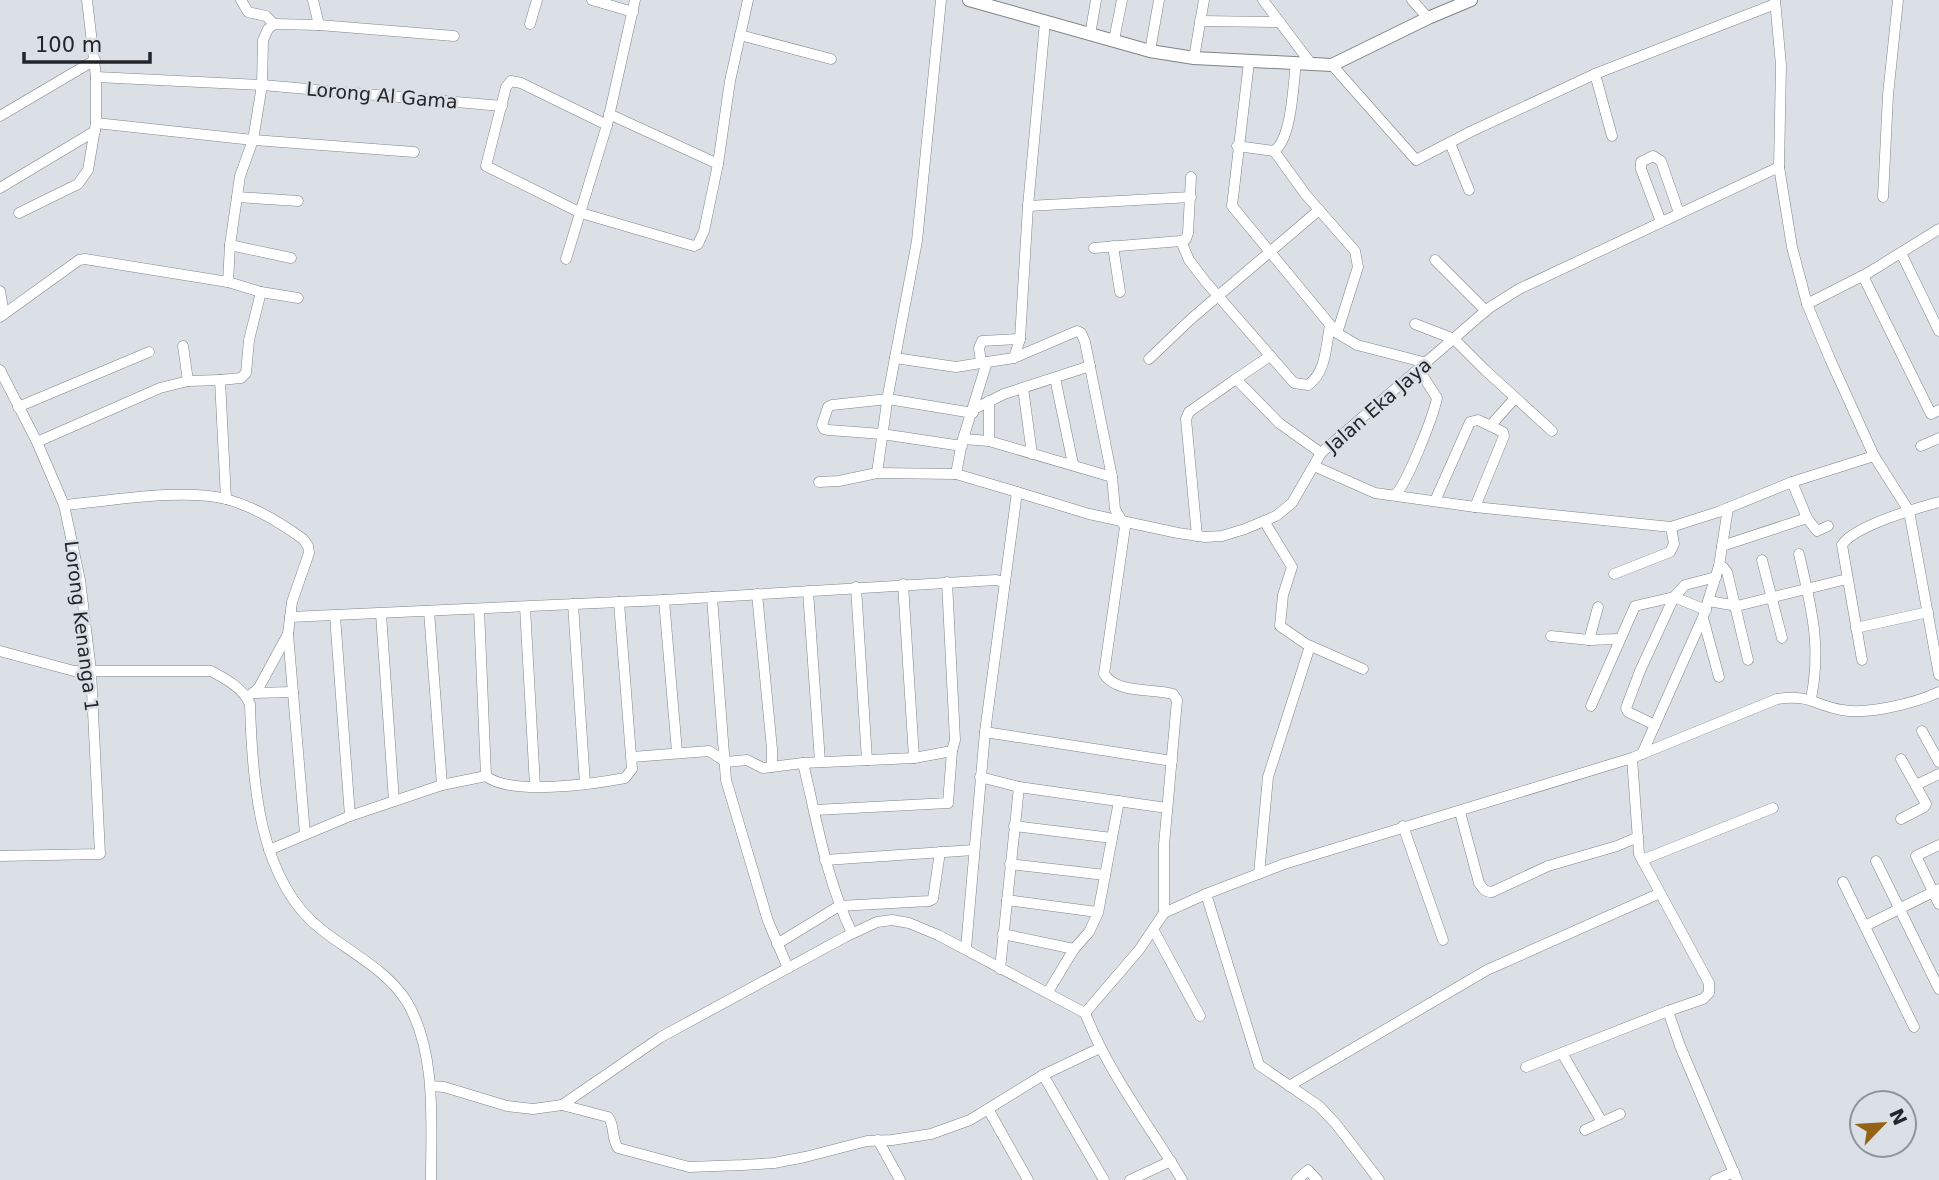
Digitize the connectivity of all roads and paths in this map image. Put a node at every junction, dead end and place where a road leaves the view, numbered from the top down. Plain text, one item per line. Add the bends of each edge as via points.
1 (86, 0) edge
2 (241, 0) edge
3 (313, 0) edge
4 (537, 0) edge
5 (592, 0) edge
6 (635, 0) edge
7 (748, 0) edge
8 (941, 0) edge
9 (969, 0) edge
10 (1096, 0) edge
11 (1122, 0) edge
12 (1159, 0) edge
13 (1204, 0) edge
14 (1263, 0) edge
15 (1412, 0) edge
16 (1471, 0) edge
17 (1898, 0) edge
18 (1775, 2) edge
19 (633, 12) junction
20 (1428, 18) junction
21 (1200, 21) junction
22 (1045, 22) junction
23 (1280, 22) junction
24 (274, 24) junction
25 (530, 24) dead end
26 (318, 25) junction
27 (740, 35) junction
28 (1090, 35) junction
29 (454, 36) dead end
30 (1114, 40) junction
31 (1150, 51) junction
32 (1194, 58) junction
33 (831, 59) dead end
34 (95, 60) junction
35 (1249, 62) junction
36 (1296, 63) junction
37 (1312, 65) junction
38 (1332, 65) junction
39 (1595, 74) junction
40 (96, 77) junction
41 (262, 85) junction
42 (502, 106) junction
43 (609, 114) junction
44 (0, 116) edge
45 (607, 125) junction
46 (95, 127) junction
47 (1612, 136) dead end
48 (253, 140) junction
49 (1450, 143) junction
50 (1237, 146) junction
51 (1274, 151) junction
52 (414, 152) dead end
53 (718, 164) junction
54 (1779, 167) junction
55 (1191, 177) dead end
56 (0, 188) edge
57 (1469, 190) dead end
58 (237, 197) junction
59 (1191, 197) junction
60 (1884, 197) dead end
61 (299, 201) dead end
62 (1028, 206) junction
63 (1319, 210) junction
64 (19, 213) dead end
65 (581, 213) junction
66 (1679, 213) junction
67 (1661, 222) junction
68 (1938, 230) edge
69 (1181, 241) junction
70 (230, 245) junction
71 (1114, 246) junction
72 (1094, 248) dead end
73 (1270, 251) junction
74 (1901, 253) junction
75 (291, 258) dead end
76 (566, 259) dead end
77 (1435, 260) dead end
78 (1863, 276) junction
79 (228, 282) junction
80 (0, 291) edge
81 (261, 292) junction
82 (1120, 292) dead end
83 (1218, 296) junction
84 (298, 298) dead end
85 (1807, 304) junction
86 (1486, 311) junction
87 (2, 316) edge
88 (1415, 324) dead end
89 (1333, 329) junction
90 (1939, 331) edge
91 (1020, 339) junction
92 (1454, 339) junction
93 (183, 346) dead end
94 (149, 352) dead end
95 (1270, 356) junction
96 (895, 358) junction
97 (1014, 358) junction
98 (1149, 359) dead end
99 (984, 362) junction
100 (1090, 366) junction
101 (1423, 367) junction
102 (0, 370) edge
103 (1055, 378) junction
104 (1236, 379) junction
105 (220, 380) junction
106 (188, 381) junction
107 (1023, 388) junction
108 (1515, 398) junction
109 (888, 399) junction
110 (989, 401) junction
111 (18, 407) junction
112 (1939, 410) edge
113 (973, 411) junction
114 (1490, 425) junction
115 (1552, 431) dead end
116 (882, 434) junction
117 (1939, 438) edge
118 (989, 441) junction
119 (37, 442) junction
120 (963, 443) junction
121 (1921, 446) dead end
122 (1321, 453) junction
123 (1032, 454) junction
124 (1874, 456) junction
125 (1073, 464) junction
126 (1314, 466) junction
127 (877, 473) junction
128 (956, 474) junction
129 (1112, 477) junction
130 (819, 482) dead end
131 (1792, 482) junction
132 (1017, 492) junction
133 (1395, 495) junction
134 (226, 499) junction
135 (1435, 500) junction
136 (1939, 502) edge
137 (64, 505) junction
138 (1475, 506) junction
139 (1728, 508) junction
140 (1909, 510) junction
141 (1807, 518) junction
142 (1264, 521) junction
143 (1124, 522) junction
144 (1828, 526) dead end
145 (1671, 527) junction
146 (1197, 536) junction
147 (1723, 546) junction
148 (1799, 554) dead end
149 (1762, 559) dead end
150 (1718, 572) junction
151 (1614, 574) dead end
152 (1847, 579) junction
153 (947, 582) junction
154 (1004, 582) junction
155 (903, 584) junction
156 (856, 587) junction
157 (1807, 589) junction
158 (808, 591) junction
159 (757, 594) junction
160 (712, 597) junction
161 (1674, 597) junction
162 (1773, 598) junction
163 (664, 600) junction
164 (619, 602) junction
165 (573, 604) junction
166 (1737, 606) junction
167 (525, 607) junction
168 (1598, 607) dead end
169 (479, 609) junction
170 (1706, 609) junction
171 (429, 611) junction
172 (1928, 612) junction
173 (382, 614) junction
174 (335, 616) junction
175 (290, 617) junction
176 (1856, 628) junction
177 (288, 634) junction
178 (1551, 636) dead end
179 (1782, 638) dead end
180 (1619, 639) junction
181 (1589, 640) junction
182 (1310, 646) junction
183 (0, 651) edge
184 (1748, 660) dead end
185 (1862, 660) dead end
186 (1363, 669) dead end
187 (91, 671) junction
188 (1939, 675) edge
189 (1719, 677) dead end
190 (293, 692) junction
191 (1939, 692) edge
192 (250, 695) junction
193 (1811, 699) junction
194 (1591, 706) dead end
195 (1655, 725) junction
196 (985, 732) junction
197 (1922, 732) dead end
198 (952, 751) junction
199 (677, 752) junction
200 (1637, 756) junction
201 (632, 757) junction
202 (914, 758) junction
203 (1901, 759) dead end
204 (723, 760) junction
205 (867, 761) junction
206 (1172, 761) junction
207 (820, 762) junction
208 (1939, 762) edge
209 (803, 763) junction
210 (772, 767) junction
211 (1939, 774) edge
212 (486, 776) junction
213 (980, 777) junction
214 (442, 785) junction
215 (585, 785) junction
216 (1916, 785) junction
217 (535, 786) junction
218 (1019, 787) junction
219 (394, 801) junction
220 (1119, 801) junction
221 (1167, 808) junction
222 (1773, 808) dead end
223 (815, 810) junction
224 (1460, 812) junction
225 (350, 816) junction
226 (1901, 819) dead end
227 (1014, 826) junction
228 (1404, 826) junction
229 (305, 834) junction
230 (1639, 837) junction
231 (1112, 838) junction
232 (1939, 845) edge
233 (269, 850) junction
234 (974, 850) junction
235 (940, 852) junction
236 (0, 856) edge
237 (825, 860) junction
238 (1642, 860) junction
239 (1876, 861) dead end
240 (1010, 864) junction
241 (1259, 874) junction
242 (1105, 875) junction
243 (1843, 882) dead end
244 (1936, 891) edge
245 (1206, 894) junction
246 (1658, 894) junction
247 (1007, 900) junction
248 (1939, 904) edge
249 (839, 906) junction
250 (1899, 909) junction
251 (1097, 912) junction
252 (1164, 913) junction
253 (1865, 926) junction
254 (1153, 929) junction
255 (852, 933) junction
256 (1003, 934) junction
257 (1444, 940) dead end
258 (777, 944) junction
259 (966, 948) junction
260 (1074, 949) junction
261 (788, 968) junction
262 (1000, 969) junction
263 (1939, 989) edge
264 (1048, 992) junction
265 (1668, 1011) junction
266 (1085, 1013) junction
267 (1200, 1016) dead end
268 (1914, 1027) dead end
269 (1100, 1048) junction
270 (1562, 1053) junction
271 (1526, 1067) dead end
272 (1043, 1075) junction
273 (431, 1086) junction
274 (1289, 1086) junction
275 (562, 1105) junction
276 (988, 1109) junction
277 (1620, 1114) dead end
278 (1602, 1122) junction
279 (1585, 1130) dead end
280 (877, 1140) junction
281 (1171, 1161) junction
282 (1736, 1176) edge
283 (1302, 1179) edge
284 (430, 1180) edge
285 (900, 1180) edge
286 (1028, 1180) edge
287 (1104, 1180) edge
288 (1130, 1180) edge
289 (1182, 1180) edge
290 (1317, 1180) edge
291 (1379, 1180) edge
292 (1715, 1180) edge

1 - 34 street
2 - 24 street via 248,12 266,16
3 - 26 street
4 - 25 street
5 - 19 street
6 - 19 street
7 - 27 street
8 - 96 street via 917,241
9 - 22 street
10 - 28 street
11 - 30 street
12 - 31 street
13 - 21 street
14 - 23 street
15 - 20 street
16 - 20 street
17 - 60 street
18 - 39 street
18 - 54 street via 1781,65
19 - 43 street
20 - 38 street
21 - 23 street
21 - 32 street
22 - 28 street
22 - 62 street
23 - 37 street
24 - 26 street
24 - 41 street via 263,40
26 - 29 street
27 - 33 street
27 - 53 street
28 - 30 street
30 - 31 street
31 - 32 street
32 - 35 street
34 - 40 street
34 - 44 street
35 - 36 street
35 - 50 street
36 - 37 street
36 - 51 street via 1286,133
37 - 38 street
38 - 49 street via 1416,160
39 - 47 street
39 - 49 street
40 - 41 street, Lorong Al Gama
40 - 46 street
41 - 42 street, Lorong Al Gama
41 - 48 street
42 - 45 street via 506,87 516,81
42 - 65 street via 486,167
43 - 45 street
43 - 53 street
45 - 65 street
46 - 48 street
46 - 56 street
46 - 64 street via 85,177
48 - 52 street
48 - 58 street
49 - 57 street
50 - 51 street
50 - 73 street via 1232,206
51 - 63 street
53 - 65 street via 701,242 694,246
54 - 66 street, Jalan Eka Jaya
54 - 85 street
55 - 59 street
58 - 61 street
58 - 70 street
59 - 62 street
59 - 69 street via 1188,233
62 - 91 street
63 - 73 street
63 - 89 street via 1358,258
65 - 76 street
66 - 67 street, Jalan Eka Jaya
66 - 67 street via 1661,161 1653,156 1644,159 1642,169
67 - 86 street, Jalan Eka Jaya via 1519,289
68 - 74 street
69 - 71 street
69 - 83 street via 1189,260
70 - 75 street
70 - 79 street
71 - 72 street
71 - 82 street
73 - 83 street
73 - 89 street
74 - 78 street
74 - 90 street
77 - 86 street
78 - 85 street
78 - 112 street via 1931,414
79 - 81 street
79 - 87 street via 85,259
80 - 87 street
81 - 84 street
81 - 105 street via 248,340 246,373 241,378
83 - 95 street
83 - 98 street
85 - 124 street
86 - 92 street, Jalan Eka Jaya
88 - 92 street
89 - 95 street via 1318,376 1308,385 1294,383
89 - 101 street via 1357,345
91 - 97 street
91 - 99 street via 982,341 979,348
92 - 101 street, Jalan Eka Jaya
92 - 108 street
93 - 106 street
94 - 111 street
95 - 104 street
96 - 99 street via 956,367
96 - 109 street
97 - 99 street
97 - 100 street via 1077,331 1085,342
99 - 113 street
100 - 103 street
100 - 129 street
101 - 122 street, Jalan Eka Jaya
101 - 133 street via 1437,398
102 - 111 street, Lorong Kenanga 1
103 - 107 street
103 - 125 street
104 - 122 street via 1279,423
104 - 146 street via 1189,412 1186,419
105 - 106 street
105 - 134 street
106 - 119 street via 160,388
107 - 110 street
107 - 123 street
108 - 114 street
108 - 115 street
109 - 113 street
109 - 116 street
109 - 116 street via 832,405 822,425 830,430
110 - 113 street
110 - 118 street
111 - 119 street, Lorong Kenanga 1
113 - 120 street
114 - 135 street via 1470,422
114 - 138 street via 1504,436
116 - 120 street
116 - 127 street
117 - 121 street
118 - 120 street
118 - 123 street
119 - 137 street, Lorong Kenanga 1
120 - 128 street
122 - 126 street, Jalan Eka Jaya
123 - 125 street
124 - 131 street
124 - 140 street
125 - 129 street
126 - 133 street via 1359,487
126 - 142 street, Jalan Eka Jaya via 1292,503
127 - 128 street, Jalan Eka Jaya
127 - 130 street, Jalan Eka Jaya
128 - 132 street, Jalan Eka Jaya
129 - 143 street via 1115,509
131 - 139 street
131 - 141 street
132 - 143 street, Jalan Eka Jaya
132 - 154 street
133 - 135 street
134 - 137 street via 182,495
134 - 175 street via 291,530 308,546
135 - 138 street
136 - 140 street
137 - 187 street, Lorong Kenanga 1 via 80,580
138 - 145 street
139 - 145 street
139 - 147 street
140 - 152 street via 1844,541
140 - 172 street
141 - 144 street via 1817,531
141 - 147 street
142 - 146 street, Jalan Eka Jaya via 1222,536
142 - 182 street via 1292,566 1280,626
143 - 146 street, Jalan Eka Jaya
143 - 206 street via 1104,674 1113,684 1173,694 1177,707
145 - 151 street via 1674,544 1670,552
147 - 150 street
148 - 157 street
149 - 162 street
150 - 161 street via 1685,585
150 - 166 street via 1723,567 1727,572
150 - 170 street
152 - 157 street
152 - 176 street
153 - 154 street
153 - 155 street
153 - 198 street via 956,740
154 - 196 street
155 - 156 street
155 - 202 street
156 - 158 street
156 - 205 street
157 - 162 street
157 - 193 street via 1817,648
158 - 159 street
158 - 207 street
159 - 160 street
159 - 210 street
160 - 163 street
160 - 204 street
161 - 170 street
161 - 180 street via 1635,606
161 - 195 street via 1626,706 1628,712
162 - 166 street
162 - 179 street
163 - 164 street
163 - 199 street
164 - 165 street
164 - 201 street
165 - 167 street
165 - 215 street
166 - 170 street
166 - 184 street
167 - 169 street
167 - 217 street
168 - 181 street
169 - 171 street
169 - 212 street
170 - 189 street
170 - 195 street
171 - 173 street
171 - 214 street
172 - 176 street
172 - 188 street
173 - 174 street
173 - 219 street
174 - 175 street
174 - 225 street
175 - 177 street
176 - 185 street
177 - 190 street
177 - 192 street
178 - 181 street
180 - 181 street
180 - 194 street
182 - 186 street
182 - 241 street via 1268,777
183 - 187 street via 74,671
187 - 192 street via 211,671
187 - 236 street, Lorong Kenanga 1 via 100,854
190 - 192 street
190 - 229 street
191 - 193 street via 1918,702 1855,712
192 - 233 street via 255,792
193 - 200 street via 1777,699
195 - 200 street
196 - 206 street
196 - 213 street
197 - 208 street
198 - 202 street
198 - 223 street via 948,803
199 - 201 street
199 - 204 street via 709,751
200 - 224 street
200 - 230 street
201 - 215 street via 632,769 625,778
202 - 205 street
203 - 216 street
204 - 210 street
204 - 258 street
205 - 207 street
206 - 221 street
207 - 209 street
209 - 210 street
209 - 223 street
211 - 216 street
212 - 214 street
212 - 217 street via 498,784
213 - 218 street
213 - 234 street
214 - 219 street
215 - 217 street
216 - 226 street via 1925,806
218 - 220 street
218 - 227 street
219 - 225 street
220 - 221 street
220 - 231 street
221 - 252 street
222 - 238 street
223 - 237 street
224 - 228 street
224 - 230 street via 1479,883 1488,892 1548,866
225 - 229 street
227 - 231 street
227 - 240 street
228 - 241 street
228 - 257 street
229 - 233 street
230 - 238 street
231 - 242 street
232 - 244 street via 1916,856
233 - 273 street via 299,908 379,970 407,1002
234 - 235 street
234 - 259 street
235 - 237 street
235 - 249 street via 935,895 929,901
237 - 249 street
238 - 246 street
239 - 250 street
240 - 242 street
240 - 247 street
241 - 245 street
242 - 251 street
243 - 253 street
244 - 248 street
244 - 250 street
245 - 252 street
245 - 274 street via 1255,1058
246 - 265 street via 1709,983 1709,993 1703,999
246 - 274 street via 1487,970
247 - 251 street
247 - 256 street
249 - 255 street
249 - 258 street
250 - 253 street
250 - 263 street
251 - 260 street via 1089,932
252 - 254 street
253 - 268 street
254 - 266 street
254 - 267 street
255 - 259 street via 892,920
255 - 261 street
256 - 260 street
256 - 262 street
258 - 261 street
259 - 262 street
260 - 264 street
261 - 275 street via 661,1037
262 - 264 street
264 - 266 street
265 - 270 street
265 - 282 street
266 - 269 street
269 - 272 street
269 - 281 street
270 - 271 street
270 - 278 street
272 - 276 street
272 - 287 street
273 - 275 street via 507,1106
273 - 284 street
274 - 291 street via 1319,1106
275 - 280 street via 608,1117 618,1147 689,1167 774,1163
276 - 280 street via 931,1135
276 - 286 street
277 - 278 street
278 - 279 street
280 - 285 street
281 - 288 street
281 - 289 street
282 - 292 street
283 - 290 street via 1308,1170

